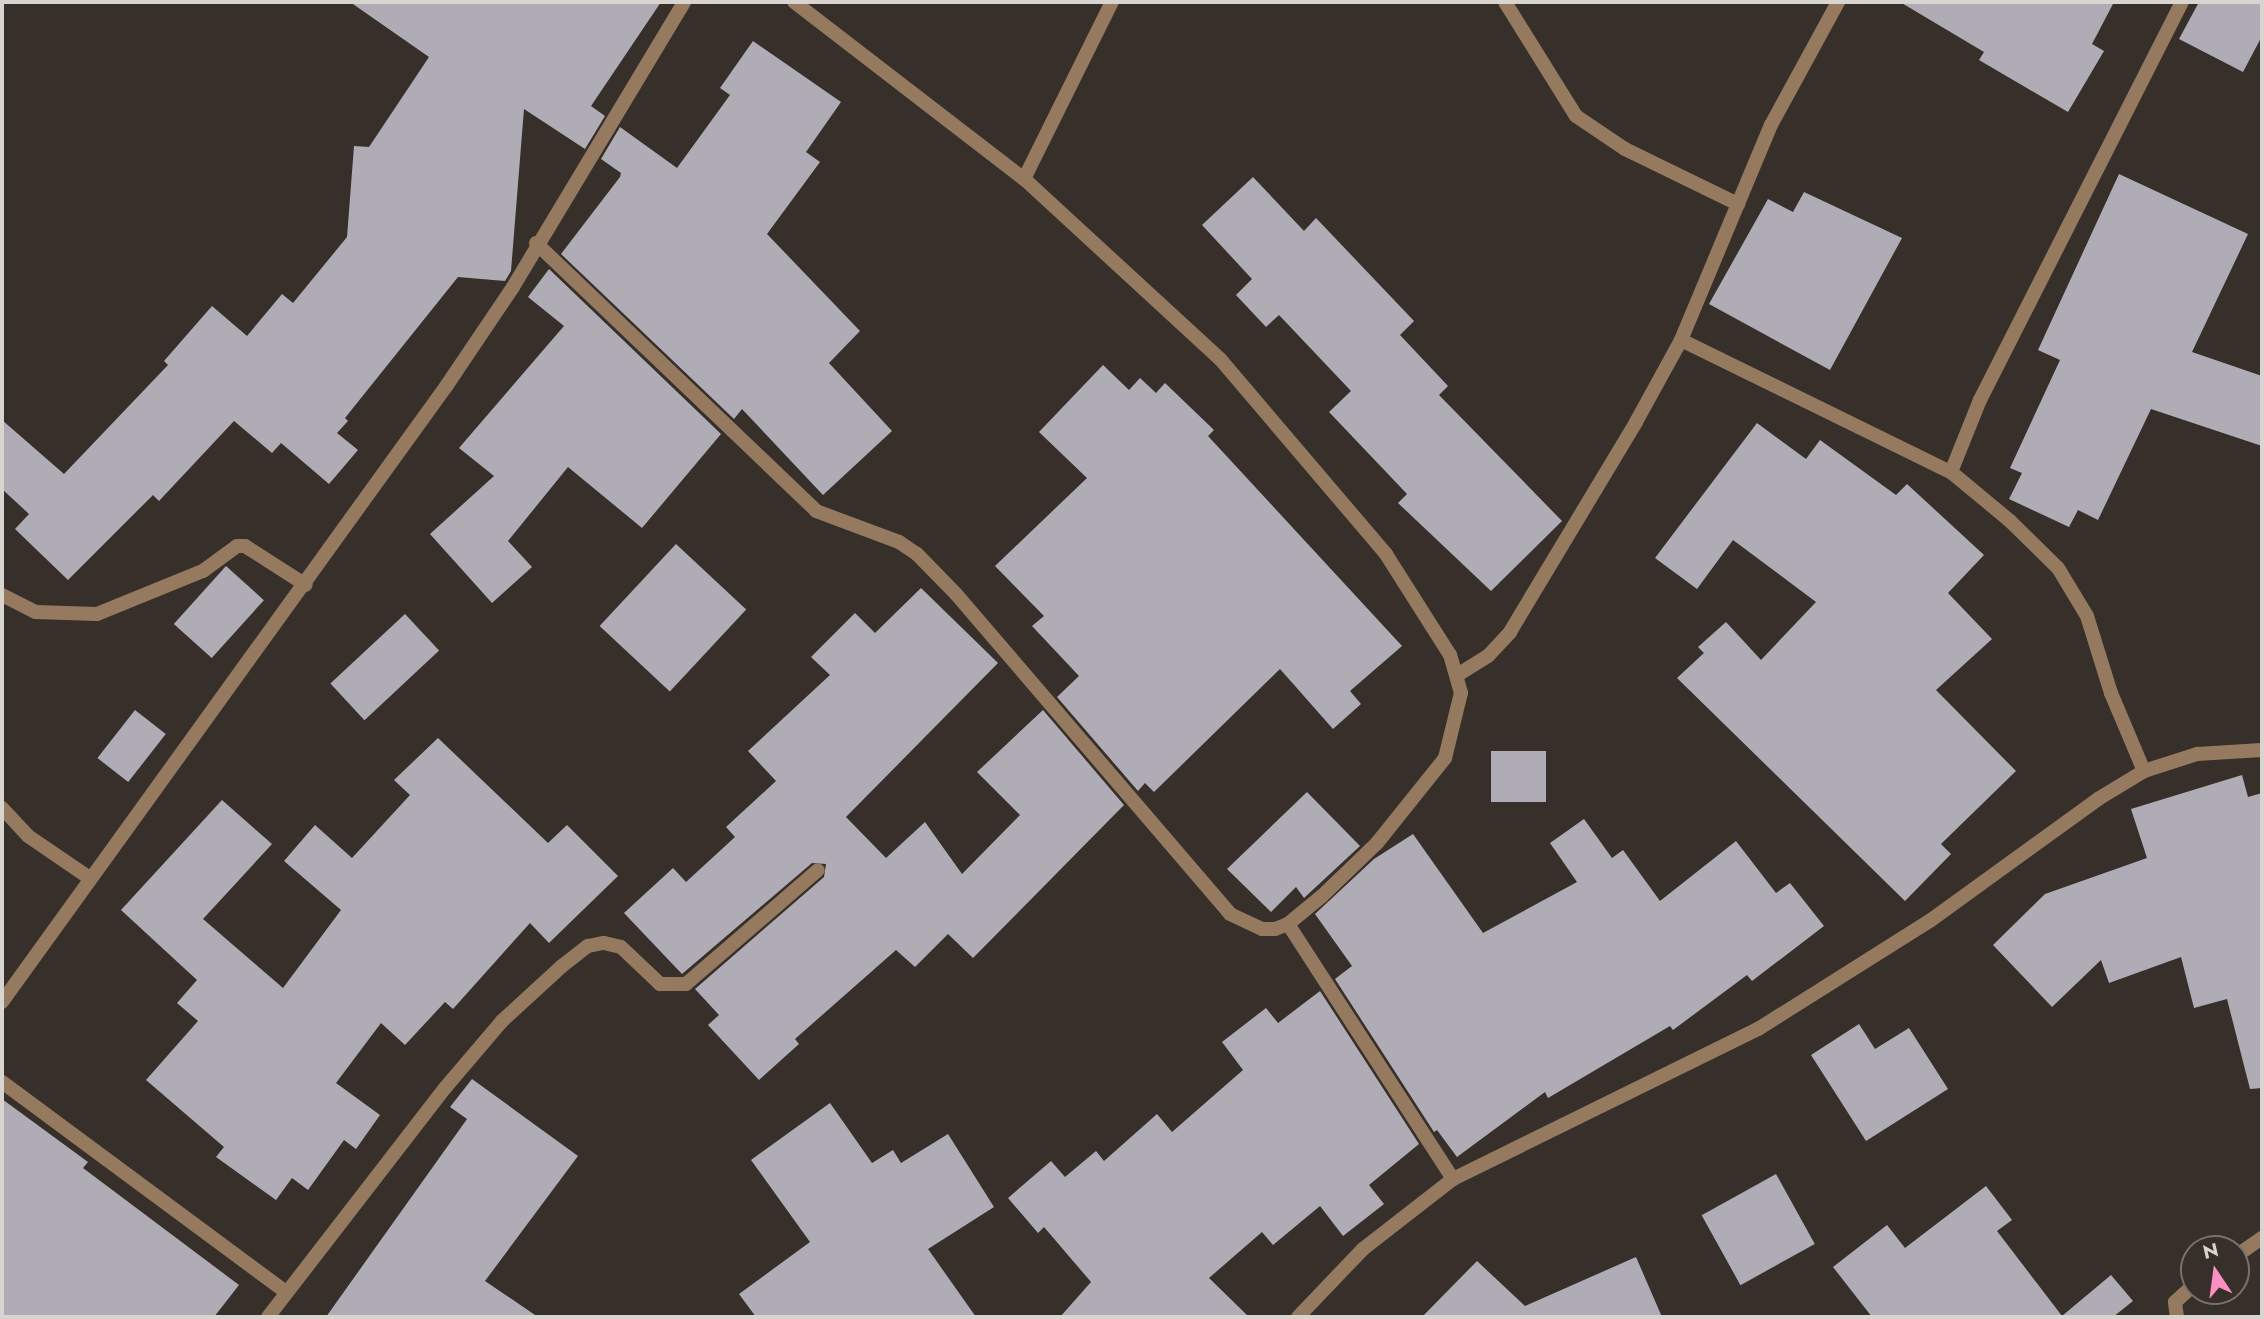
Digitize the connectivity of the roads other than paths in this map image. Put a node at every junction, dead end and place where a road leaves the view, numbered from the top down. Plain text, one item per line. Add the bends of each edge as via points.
1 (684, 2) edge
2 (794, 2) edge
3 (1112, 2) edge
4 (1505, 2) edge
5 (1838, 2) edge
6 (2182, 2) edge
7 (1024, 179) junction
8 (1738, 204) junction
9 (536, 243) junction
10 (1681, 340) junction
11 (1951, 472) junction
12 (306, 585) junction
13 (2, 595) edge
14 (1459, 674) junction
15 (2262, 750) edge
16 (2144, 771) junction
17 (2, 808) edge
18 (818, 870) dead end
19 (88, 877) junction
20 (1288, 924) junction
21 (2, 1002) edge
22 (2, 1082) edge
23 (1453, 1178) junction
24 (286, 1292) junction
25 (2180, 1298) edge
26 (1301, 1316) edge
27 (268, 1317) edge
28 (2177, 1317) edge

1 - 9 street
2 - 7 street
3 - 7 street
4 - 8 street via 1576,116 1625,149
5 - 8 street via 1771,125
6 - 11 street via 1980,400
7 - 14 street via 1220,359 1265,410 1386,554
8 - 10 street
9 - 12 street via 513,287
9 - 20 street via 816,511 899,542 917,554 1230,914 1262,929
10 - 11 street
10 - 14 street via 1510,632 1488,656
11 - 16 street via 2058,568 2088,616 2111,693
12 - 13 street via 237,546 203,571 97,614 35,612
12 - 19 street
14 - 20 street via 1458,715 1445,758 1377,843
15 - 16 street via 2197,754
16 - 23 street via 1931,920 1758,1029
17 - 19 street via 27,836
18 - 24 street via 686,984 660,984 621,947 604,943 588,946 562,966 502,1021 445,1088
19 - 21 street
20 - 23 street
22 - 24 street
23 - 26 street via 1363,1249
24 - 27 street
25 - 28 street via 2175,1302

